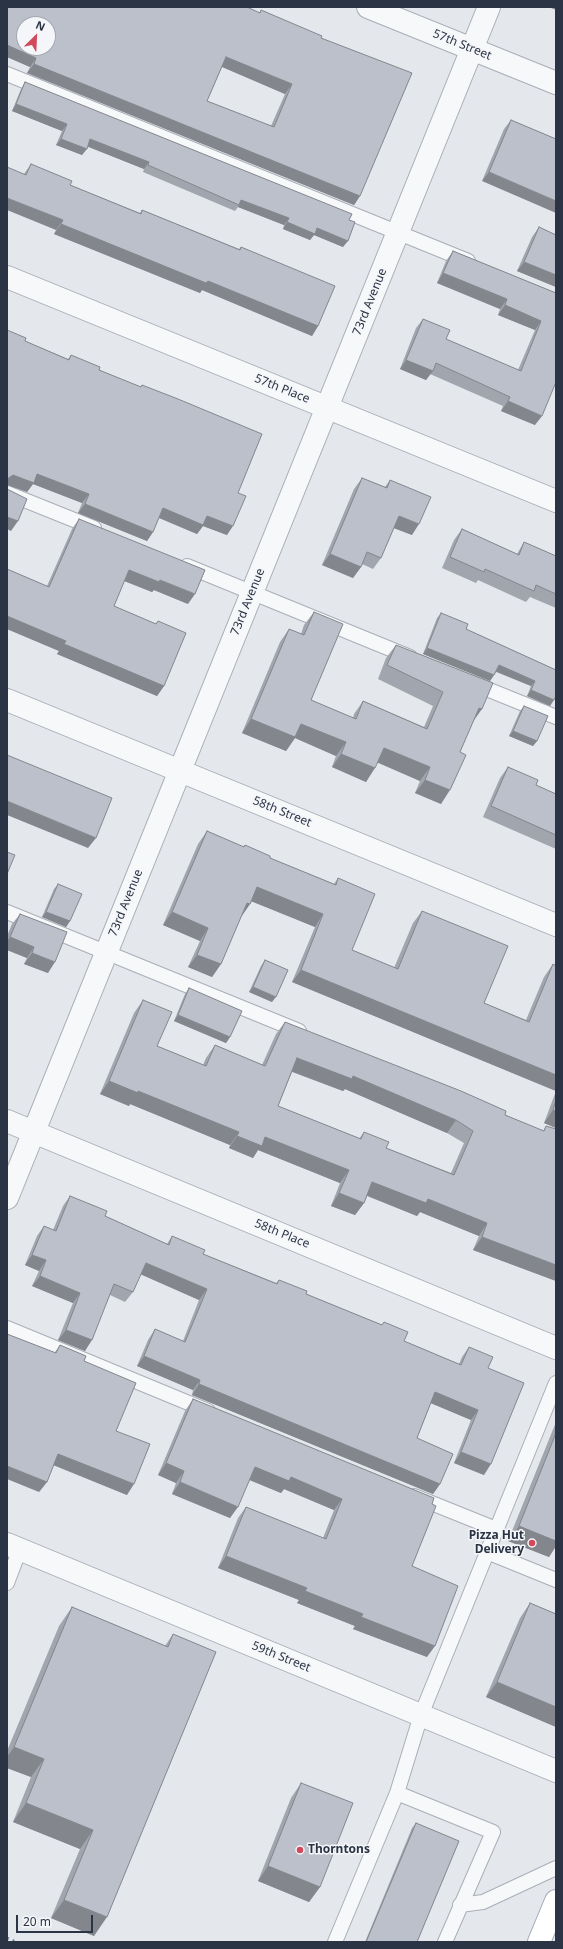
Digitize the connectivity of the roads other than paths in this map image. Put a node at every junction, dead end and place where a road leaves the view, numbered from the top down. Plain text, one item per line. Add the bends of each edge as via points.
1 (368, 7) edge
2 (489, 7) edge
3 (472, 49) junction
4 (7, 74) edge
5 (556, 83) edge
6 (398, 232) junction
7 (483, 266) edge
8 (7, 277) edge
9 (327, 407) junction
10 (7, 493) edge
11 (556, 501) edge
12 (110, 535) edge
13 (176, 562) edge
14 (252, 593) junction
15 (423, 663) edge
16 (460, 678) edge
17 (7, 700) edge
18 (556, 717) edge
19 (180, 770) junction
20 (7, 912) edge
21 (556, 924) edge
22 (106, 953) junction
23 (314, 1037) edge
24 (7, 1121) edge
25 (34, 1132) junction
26 (7, 1198) edge
27 (7, 1328) edge
28 (556, 1348) edge
29 (554, 1391) edge
30 (219, 1415) edge
31 (401, 1490) edge
32 (496, 1529) junction
33 (13, 1547) edge
34 (487, 1552) junction
35 (556, 1580) edge
36 (7, 1583) edge
37 (421, 1715) junction
38 (556, 1770) edge
39 (397, 1794) junction
40 (556, 1868) edge
41 (556, 1901) edge
42 (460, 1905) junction
43 (451, 1939) edge
44 (335, 1942) edge
45 (539, 1942) edge

1 - 3 street, 57th Street
2 - 3 street, 73rd Avenue
3 - 5 street, 57th Street
3 - 6 street, 73rd Avenue
4 - 6 lane
6 - 7 lane
6 - 9 street, 73rd Avenue
8 - 9 street, 57th Place
9 - 11 street, 57th Place
9 - 14 street, 73rd Avenue
10 - 12 lane
13 - 14 lane
14 - 15 lane
14 - 19 street, 73rd Avenue
16 - 18 lane
17 - 19 street, 58th Street
19 - 21 street, 58th Street
19 - 22 street, 73rd Avenue
20 - 22 lane
22 - 23 lane
22 - 25 street, 73rd Avenue
24 - 25 street, 58th Place
25 - 26 street, 73rd Avenue
25 - 28 street, 58th Place
27 - 30 lane
29 - 32 lane
31 - 32 lane
32 - 34 lane
33 - 36 lane
33 - 37 street, 59th Street
34 - 35 lane
34 - 37 lane
37 - 38 street, 59th Street
37 - 39 lane
39 - 42 lane via 492,1832
39 - 44 lane
40 - 42 lane via 484,1902
41 - 45 main road
42 - 43 lane

